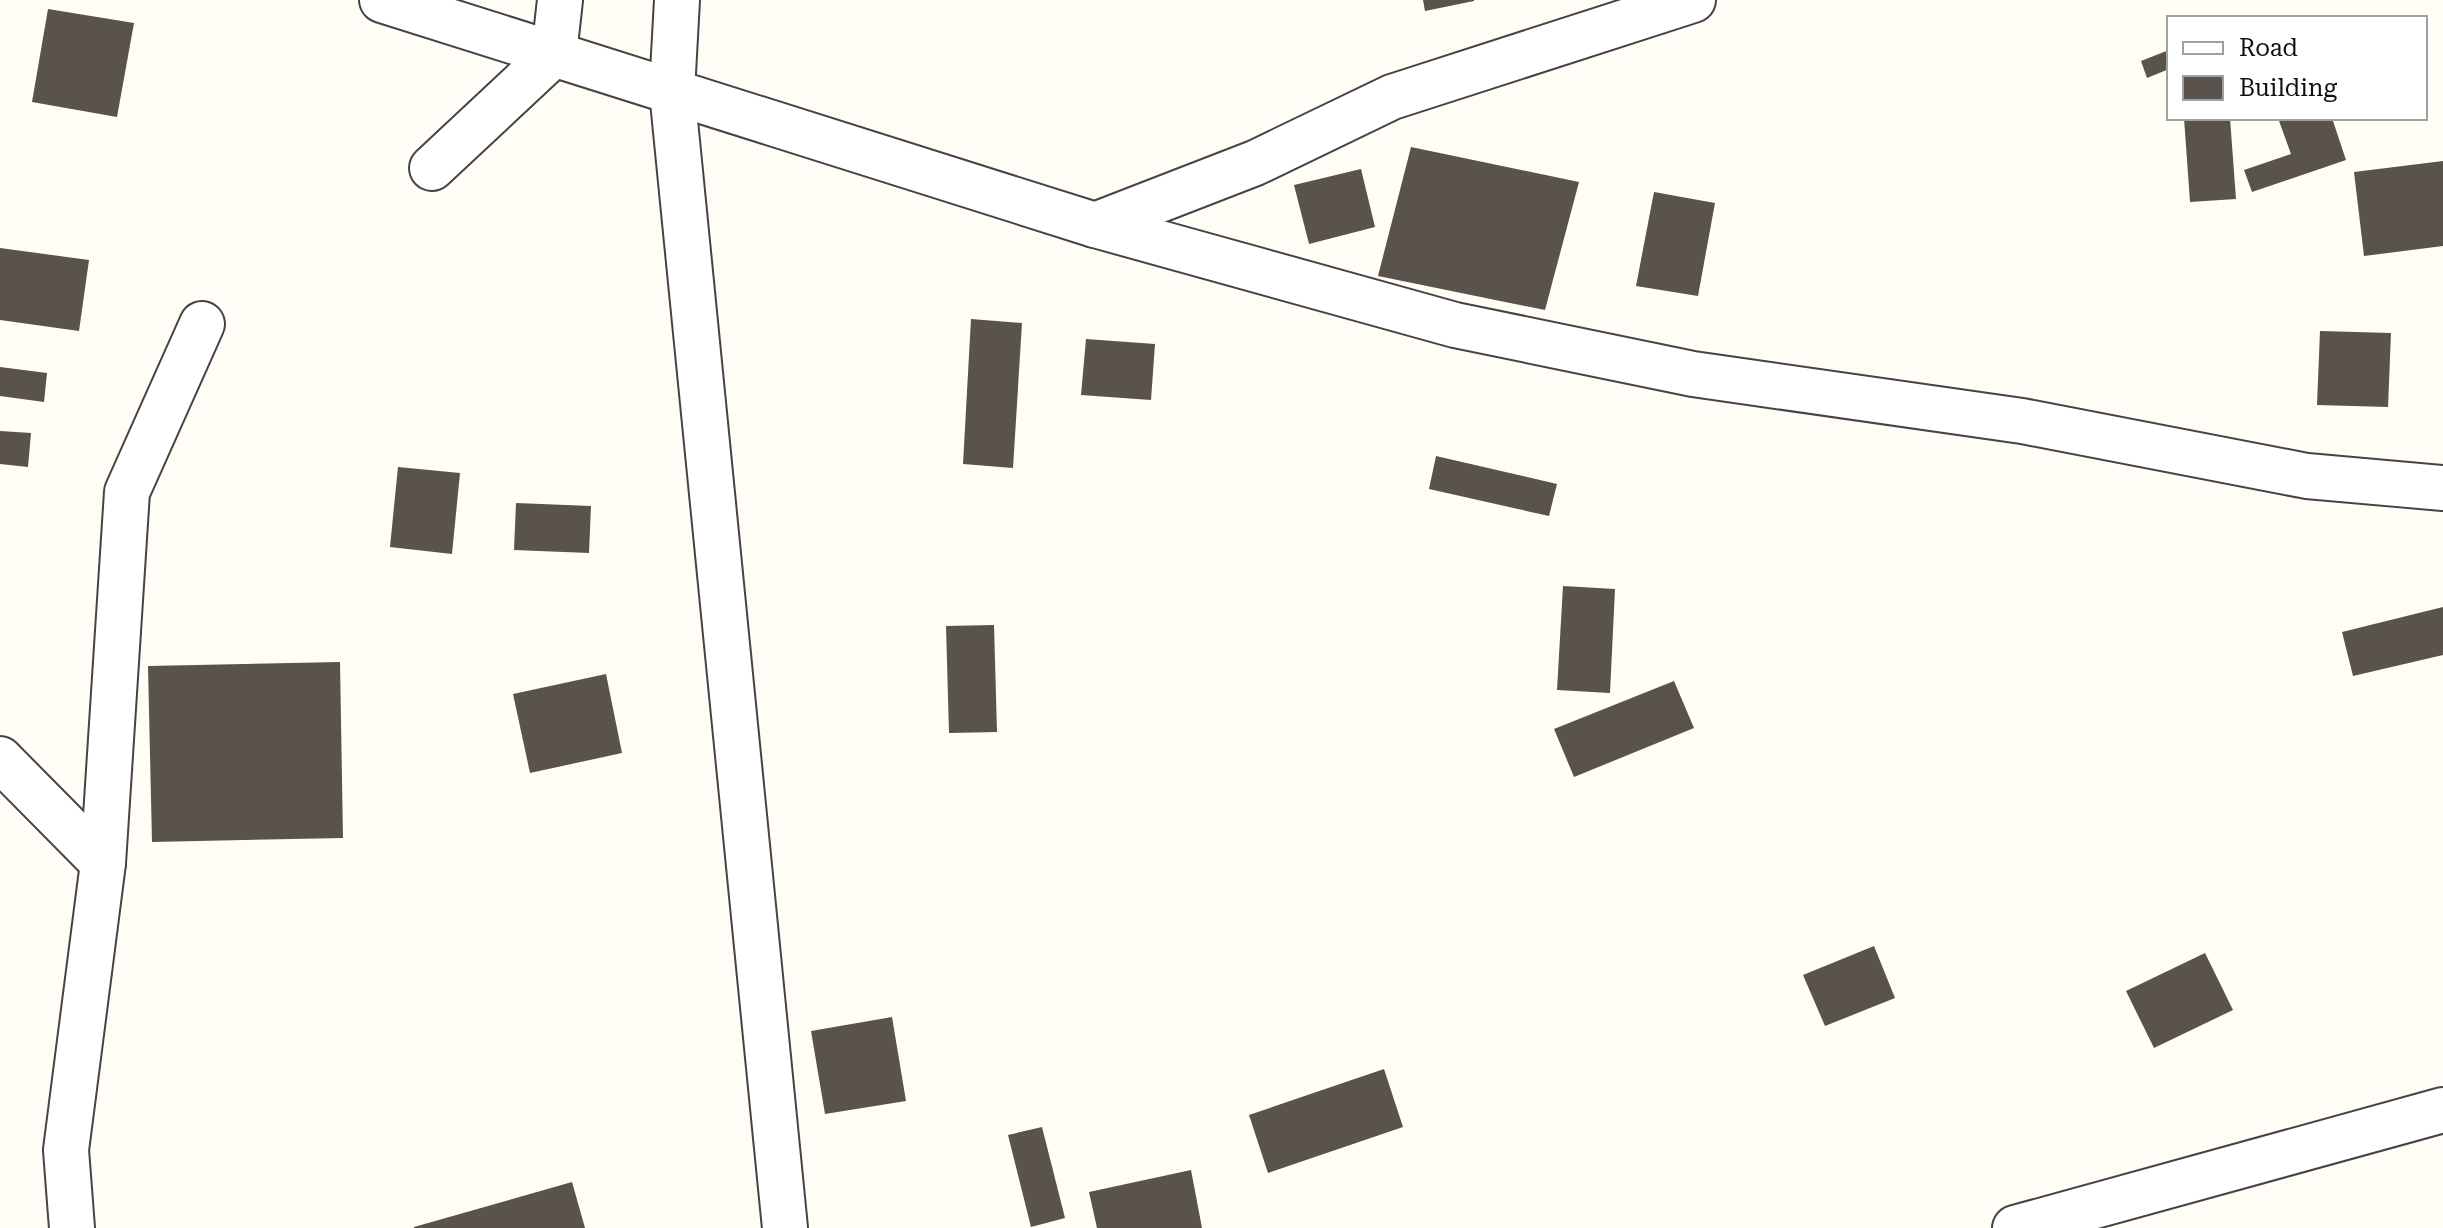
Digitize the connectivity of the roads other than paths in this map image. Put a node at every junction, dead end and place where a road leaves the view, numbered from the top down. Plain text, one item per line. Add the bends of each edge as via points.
1 (382, 0) edge
2 (560, 0) edge
3 (677, 0) edge
4 (1693, 0) edge
5 (554, 54) junction
6 (672, 91) junction
7 (432, 168) dead end
8 (1095, 225) junction
9 (202, 324) dead end
10 (2443, 488) edge
11 (0, 759) edge
12 (103, 863) junction
13 (2443, 1110) edge
14 (72, 1228) edge
15 (785, 1228) edge
16 (2015, 1228) edge

1 - 5 street
2 - 5 street
3 - 6 street
4 - 8 street via 1392,97 1255,163
5 - 6 street
5 - 7 street
6 - 8 street
6 - 15 street
8 - 10 street via 1455,325 1693,374 2022,421 2307,476
9 - 12 street via 127,492
11 - 12 street
12 - 14 street via 66,1150
13 - 16 street

